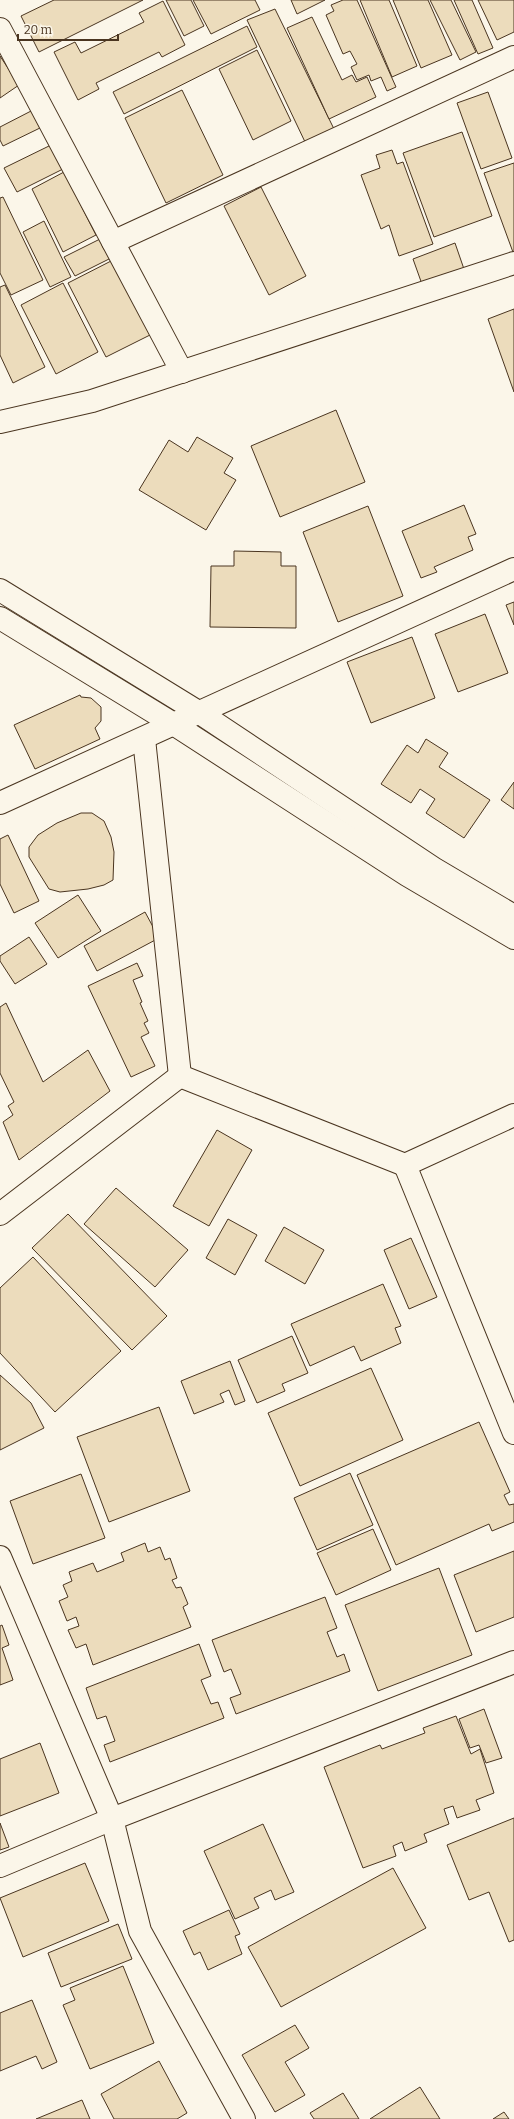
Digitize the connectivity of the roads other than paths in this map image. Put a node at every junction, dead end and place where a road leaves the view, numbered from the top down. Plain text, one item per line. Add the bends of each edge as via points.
1 (0, 29) edge
2 (514, 57) edge
3 (113, 242) junction
4 (514, 263) edge
5 (182, 372) junction
6 (0, 422) edge
7 (514, 569) edge
8 (0, 590) edge
9 (0, 618) edge
10 (200, 713) junction
11 (175, 725) junction
12 (144, 739) junction
13 (0, 803) edge
14 (514, 916) edge
15 (514, 938) edge
16 (180, 1076) junction
17 (514, 1115) edge
18 (405, 1165) junction
19 (0, 1214) edge
20 (514, 1433) edge
21 (0, 1557) edge
22 (514, 1662) edge
23 (112, 1819) junction
24 (0, 1866) edge
25 (244, 2119) edge

1 - 3 street
2 - 3 street
3 - 5 street
4 - 5 street
5 - 6 street via 92,401
7 - 10 street
8 - 10 street
9 - 11 street
10 - 11 street
10 - 14 street via 433,868
11 - 12 street
11 - 15 street via 407,875
12 - 13 street
12 - 16 street
16 - 18 street
16 - 19 street
17 - 18 street
18 - 20 street
21 - 23 street
22 - 23 street
23 - 24 street
23 - 25 street via 140,1931

